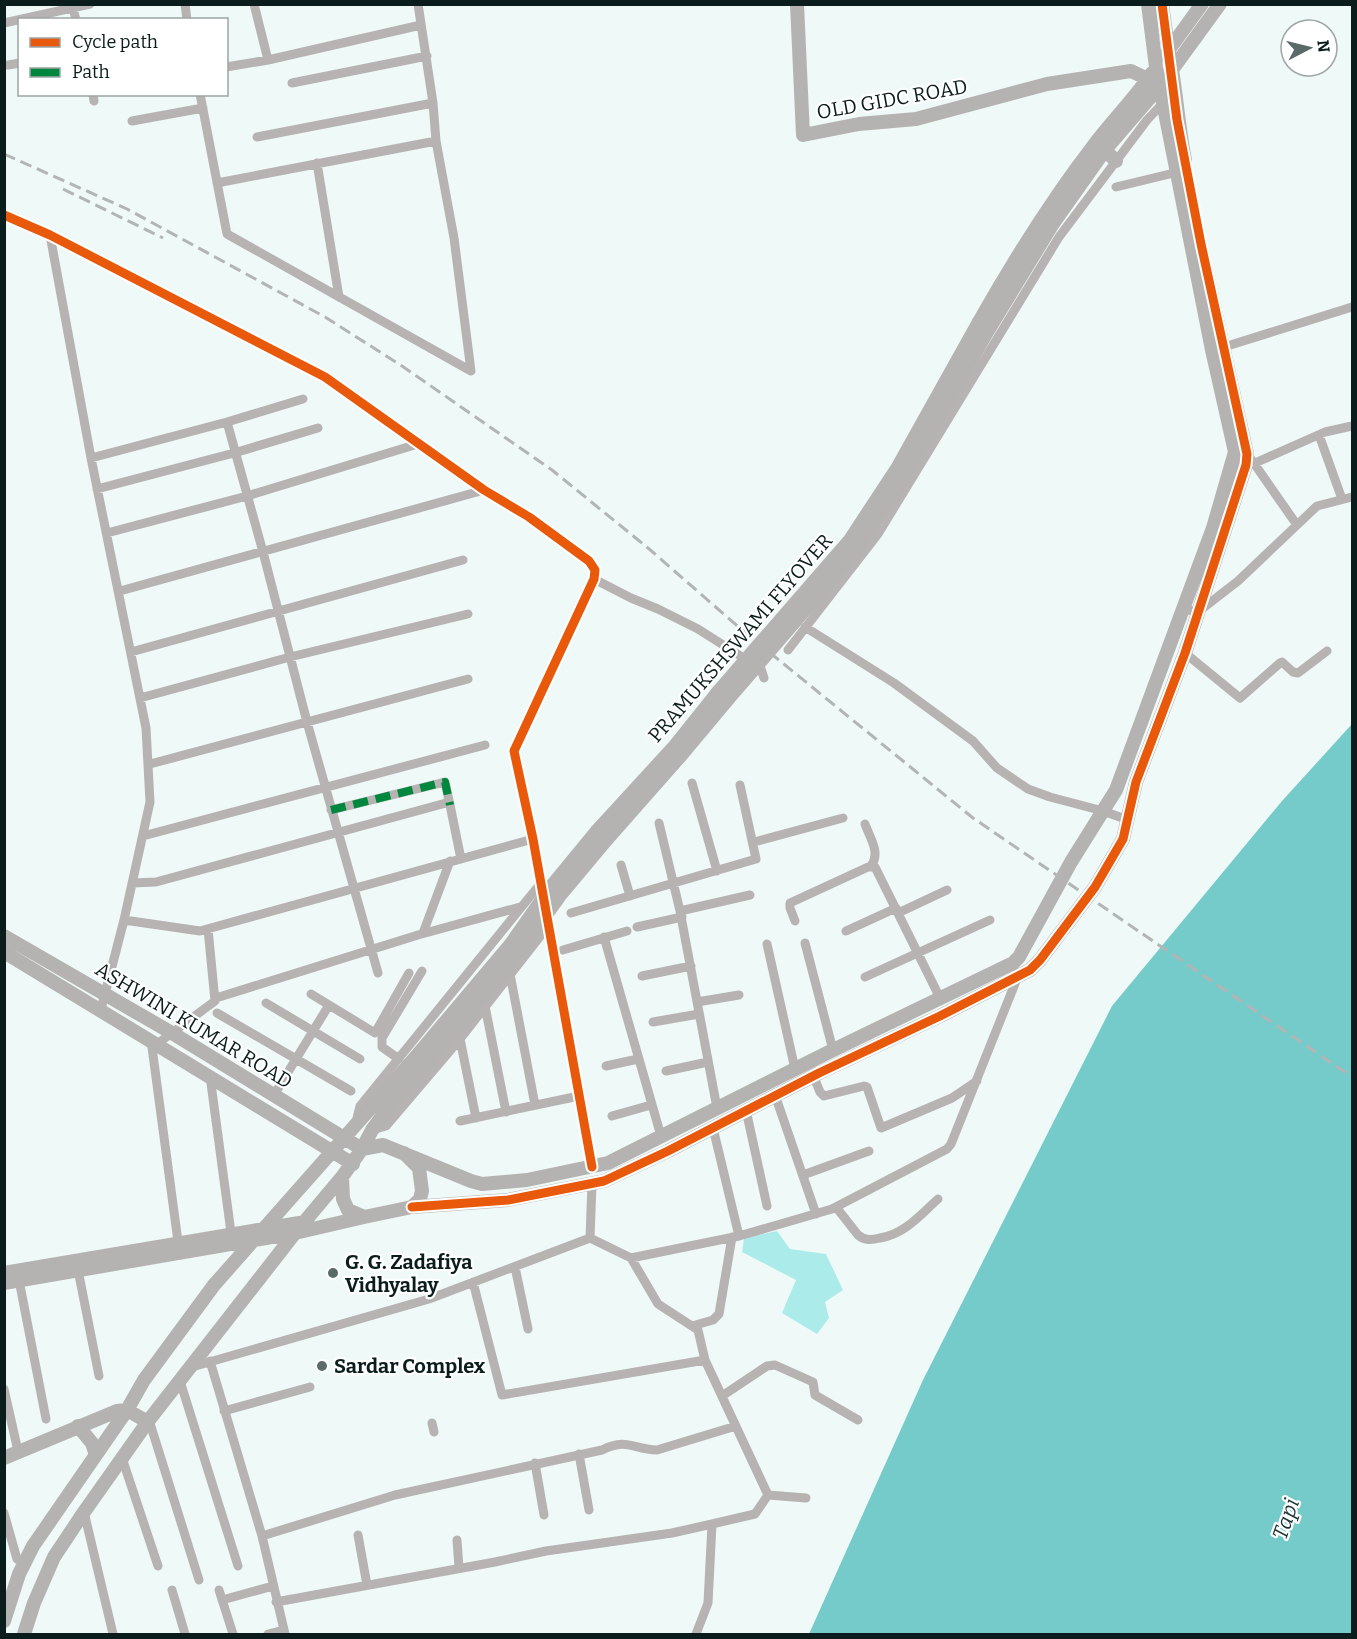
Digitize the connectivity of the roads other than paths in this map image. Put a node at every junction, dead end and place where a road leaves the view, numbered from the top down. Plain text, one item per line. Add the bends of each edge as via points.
1 (90, 4) edge
2 (254, 4) edge
3 (418, 4) edge
4 (797, 4) edge
5 (1148, 4) edge
6 (1162, 4) edge
7 (1203, 4) edge
8 (1220, 4) edge
9 (73, 6) edge
10 (24, 18) edge
11 (421, 25) junction
12 (1168, 52) junction
13 (427, 56) junction
14 (268, 60) junction
15 (18, 63) edge
16 (8, 65) dead end
17 (228, 67) edge
18 (1172, 69) junction
19 (1155, 77) junction
20 (292, 83) dead end
21 (200, 96) edge
22 (1164, 102) junction
23 (433, 103) junction
24 (203, 108) junction
25 (132, 122) dead end
26 (257, 137) dead end
27 (436, 141) junction
28 (1102, 144) junction
29 (1116, 161) junction
30 (317, 163) junction
31 (1178, 172) junction
32 (217, 183) junction
33 (1116, 187) dead end
34 (4, 215) edge
35 (50, 235) junction
36 (339, 297) junction
37 (1353, 307) edge
38 (1224, 347) junction
39 (303, 399) dead end
40 (227, 422) junction
41 (1353, 426) edge
42 (318, 428) dead end
43 (1319, 435) junction
44 (421, 443) junction
45 (234, 453) junction
46 (1246, 455) junction
47 (91, 458) junction
48 (97, 489) junction
49 (484, 490) junction
50 (247, 496) junction
51 (1353, 497) edge
52 (1342, 499) junction
53 (1297, 525) junction
54 (107, 533) junction
55 (263, 552) junction
56 (463, 560) dead end
57 (594, 579) junction
58 (120, 591) junction
59 (1184, 609) junction
60 (279, 612) junction
61 (1198, 612) junction
62 (468, 614) dead end
63 (805, 627) junction
64 (788, 650) dead end
65 (1327, 651) dead end
66 (131, 652) junction
67 (1185, 653) junction
68 (290, 657) junction
69 (764, 678) dead end
70 (468, 679) dead end
71 (141, 698) junction
72 (307, 722) junction
73 (484, 746) dead end
74 (150, 764) junction
75 (692, 783) dead end
76 (740, 784) dead end
77 (326, 786) junction
78 (450, 805) junction
79 (332, 810) junction
80 (1104, 811) junction
81 (843, 818) dead end
82 (1128, 820) junction
83 (659, 823) dead end
84 (865, 824) dead end
85 (338, 831) junction
86 (143, 836) junction
87 (533, 839) junction
88 (754, 842) junction
89 (460, 859) junction
90 (450, 861) junction
91 (621, 865) dead end
92 (871, 866) junction
93 (717, 872) junction
94 (132, 883) junction
95 (541, 883) junction
96 (673, 884) junction
97 (354, 888) junction
98 (947, 890) dead end
99 (750, 895) dead end
100 (630, 896) junction
101 (520, 907) junction
102 (897, 910) junction
103 (571, 913) dead end
104 (681, 914) junction
105 (124, 920) junction
106 (990, 920) dead end
107 (795, 921) dead end
108 (549, 926) junction
109 (637, 927) dead end
110 (208, 929) junction
111 (627, 931) dead end
112 (846, 931) dead end
113 (423, 933) junction
114 (4, 936) edge
115 (604, 938) junction
116 (805, 943) dead end
117 (767, 944) dead end
118 (371, 950) junction
119 (563, 950) dead end
120 (4, 952) edge
121 (918, 953) junction
122 (691, 966) junction
123 (422, 971) dead end
124 (378, 973) dead end
125 (409, 973) dead end
126 (510, 975) junction
127 (642, 976) dead end
128 (1018, 976) junction
129 (865, 977) dead end
130 (105, 993) junction
131 (311, 994) dead end
132 (739, 995) dead end
133 (216, 998) junction
134 (940, 998) junction
135 (697, 1002) junction
136 (266, 1003) dead end
137 (329, 1005) junction
138 (485, 1006) junction
139 (100, 1009) junction
140 (217, 1013) dead end
141 (699, 1014) junction
142 (653, 1022) dead end
143 (313, 1032) junction
144 (172, 1033) junction
145 (460, 1039) junction
146 (154, 1042) junction
147 (833, 1050) junction
148 (360, 1059) dead end
149 (399, 1059) junction
150 (422, 1059) junction
151 (638, 1059) junction
152 (295, 1060) junction
153 (708, 1062) junction
154 (606, 1066) dead end
155 (795, 1069) junction
156 (666, 1071) dead end
157 (813, 1075) junction
158 (210, 1076) junction
159 (977, 1081) junction
160 (351, 1091) dead end
161 (273, 1095) junction
162 (775, 1095) junction
163 (579, 1096) junction
164 (535, 1105) junction
165 (651, 1106) junction
166 (717, 1108) junction
167 (746, 1110) junction
168 (506, 1112) junction
169 (612, 1116) dead end
170 (476, 1118) junction
171 (460, 1122) dead end
172 (356, 1124) junction
173 (713, 1128) junction
174 (372, 1130) junction
175 (661, 1136) junction
176 (343, 1138) junction
177 (362, 1149) junction
178 (333, 1150) junction
179 (869, 1151) dead end
180 (404, 1153) junction
181 (353, 1164) junction
182 (592, 1167) junction
183 (803, 1175) junction
184 (342, 1177) junction
185 (592, 1184) junction
186 (938, 1199) dead end
187 (767, 1206) dead end
188 (412, 1207) junction
189 (836, 1207) junction
190 (816, 1214) junction
191 (364, 1217) junction
192 (305, 1222) junction
193 (265, 1228) junction
194 (295, 1233) junction
195 (736, 1237) junction
196 (590, 1238) junction
197 (232, 1239) junction
198 (254, 1240) junction
199 (179, 1248) junction
200 (630, 1258) junction
201 (515, 1267) junction
202 (78, 1270) junction
203 (4, 1273) edge
204 (19, 1280) junction
205 (473, 1282) junction
206 (4, 1283) edge
207 (692, 1326) junction
208 (528, 1329) dead end
209 (705, 1360) junction
210 (210, 1361) junction
211 (192, 1367) junction
212 (99, 1376) dead end
213 (180, 1381) junction
214 (310, 1387) dead end
215 (4, 1389) edge
216 (722, 1396) junction
217 (127, 1410) junction
218 (225, 1411) junction
219 (46, 1419) dead end
220 (858, 1420) dead end
221 (148, 1421) junction
222 (78, 1426) junction
223 (736, 1426) junction
224 (18, 1451) junction
225 (579, 1454) junction
226 (96, 1455) junction
227 (4, 1458) edge
228 (122, 1458) junction
229 (535, 1464) junction
230 (768, 1495) junction
231 (806, 1498) dead end
232 (589, 1510) dead end
233 (84, 1512) junction
234 (4, 1514) edge
235 (544, 1515) dead end
236 (712, 1524) junction
237 (358, 1534) dead end
238 (262, 1536) junction
239 (457, 1540) dead end
240 (17, 1558) dead end
241 (158, 1566) dead end
242 (238, 1566) dead end
243 (459, 1568) junction
244 (199, 1580) dead end
245 (367, 1585) junction
246 (273, 1586) junction
247 (172, 1590) dead end
248 (276, 1602) junction
249 (4, 1621) edge
250 (284, 1632) edge
251 (24, 1635) edge
252 (113, 1635) edge
253 (185, 1635) edge
254 (233, 1635) edge
255 (268, 1635) edge
256 (696, 1635) edge

1 - 9 street
2 - 14 street
3 - 11 street
4 - 19 street, OLD GIDC ROAD via 803,135 859,124 916,119 1047,84 1089,77 1131,71
5 - 19 street
6 - 12 street
7 - 12 street
8 - 18 street
9 - 10 street
11 - 13 street
11 - 14 street
12 - 18 street
12 - 19 street
13 - 20 street
13 - 23 street
14 - 17 street
15 - 16 street
18 - 19 street
18 - 38 street via 1204,261
19 - 22 street
19 - 28 street, PRAMUKSHSWAMI FLYOVER
21 - 24 street
22 - 29 street
22 - 31 street
23 - 26 street
23 - 27 street
24 - 25 street
24 - 32 street
27 - 30 street
27 - 36 street via 454,238 471,371
28 - 29 street
28 - 150 street, PRAMUKSHSWAMI FLYOVER, bridge via 1041,217 1012,263 985,325 850,540 585,845
29 - 63 street via 1059,237 878,534
30 - 32 street
30 - 36 street
31 - 33 street
31 - 46 street via 1212,350
32 - 36 street via 227,234
34 - 35 street
35 - 44 street via 325,376
35 - 47 street
37 - 38 street
38 - 46 street
39 - 40 street
40 - 45 street
40 - 47 street
41 - 43 street
42 - 45 street
43 - 46 street
43 - 52 street
44 - 49 street
44 - 50 street
45 - 48 street
45 - 50 street
46 - 53 street
46 - 59 street via 1234,457 1214,528
46 - 61 street
47 - 48 street
48 - 54 street
49 - 55 street
49 - 57 street via 590,561
50 - 54 street
50 - 55 street
51 - 52 street
52 - 53 street via 1317,506
53 - 61 street via 1238,581
54 - 58 street
55 - 58 street
55 - 60 street
56 - 60 street
57 - 69 street via 698,629 760,669
57 - 87 street via 514,749
58 - 66 street
59 - 61 street
59 - 80 street via 1116,790
60 - 66 street
60 - 68 street
61 - 67 street
62 - 68 street
63 - 64 street
63 - 80 street via 894,682 974,741 1013,780 1050,797
65 - 67 street via 1296,674 1280,663 1240,698
66 - 71 street
67 - 82 street via 1136,782
68 - 71 street
68 - 72 street
70 - 72 street
71 - 74 street
72 - 74 street
72 - 77 street
73 - 77 street
74 - 86 street via 150,802
75 - 93 street
76 - 88 street
77 - 79 street
77 - 86 street
78 - 79 street via 445,782
78 - 85 street via 442,803
78 - 89 street
79 - 85 street
80 - 82 street
80 - 134 street via 1016,961
81 - 88 street
82 - 128 street via 1123,839 1095,887 1034,967
83 - 96 street
84 - 92 street via 876,852
85 - 94 street via 156,882
85 - 97 street
86 - 94 street
87 - 89 street
87 - 95 street
88 - 93 street via 756,860
89 - 90 street
90 - 97 street
90 - 113 street
91 - 100 street
92 - 102 street via 877,870
92 - 107 street via 790,903
93 - 96 street
94 - 105 street
95 - 101 street
95 - 108 street
96 - 100 street
96 - 104 street
97 - 110 street
97 - 118 street
98 - 102 street
99 - 104 street
100 - 103 street
101 - 113 street
101 - 149 street
102 - 112 street
102 - 121 street
104 - 109 street
104 - 122 street
105 - 110 street via 196,931
105 - 130 street
106 - 121 street
108 - 126 street
108 - 163 street
110 - 133 street
111 - 115 street
113 - 118 street
114 - 130 street, ASHWINI KUMAR ROAD
115 - 119 street
115 - 151 street
116 - 147 street
117 - 155 street
118 - 124 street
118 - 133 street
120 - 139 street, ASHWINI KUMAR ROAD
121 - 129 street
121 - 134 street
122 - 127 street
122 - 135 street
123 - 149 street via 382,1038 382,1047
125 - 137 street via 375,1033
126 - 138 street
126 - 164 street
128 - 157 street
128 - 159 street
130 - 139 street
130 - 144 street, ASHWINI KUMAR ROAD
131 - 137 street
132 - 135 street
133 - 144 street
134 - 147 street
135 - 141 street
136 - 143 street
137 - 143 street
138 - 145 street
138 - 168 street
139 - 146 street, ASHWINI KUMAR ROAD
140 - 152 street
141 - 142 street
141 - 153 street
143 - 148 street
143 - 152 street
144 - 146 street
144 - 161 street, ASHWINI KUMAR ROAD
145 - 170 street
145 - 174 street via 386,1126
146 - 158 street, ASHWINI KUMAR ROAD
146 - 199 street
147 - 155 street
149 - 172 street via 360,1106
150 - 172 street, PRAMUKSHSWAMI FLYOVER
150 - 174 street, PRAMUKSHSWAMI FLYOVER
151 - 154 street
151 - 165 street
152 - 160 street
152 - 161 street
153 - 156 street
153 - 166 street
155 - 166 street
157 - 159 street via 824,1096 867,1087 881,1128 932,1108
157 - 162 street
158 - 178 street, ASHWINI KUMAR ROAD
158 - 197 street
159 - 189 street via 947,1149
161 - 176 street, ASHWINI KUMAR ROAD
162 - 167 street
162 - 183 street
163 - 164 street
163 - 182 street
164 - 168 street
165 - 169 street
165 - 175 street
166 - 175 street
167 - 173 street
167 - 187 street
168 - 170 street
170 - 171 street
172 - 176 street, PRAMUKSHSWAMI FLYOVER
173 - 185 street
173 - 195 street
174 - 177 street, PRAMUKSHSWAMI FLYOVER
175 - 182 street
176 - 177 street, ASHWINI KUMAR ROAD
176 - 178 street, PRAMUKSHSWAMI FLYOVER
177 - 180 street via 383,1145
177 - 181 street
178 - 181 street, ASHWINI KUMAR ROAD
178 - 193 street, PRAMUKSHSWAMI FLYOVER
179 - 183 street
180 - 182 street via 482,1184
180 - 188 street via 419,1168 422,1191
181 - 184 street
183 - 190 street
184 - 191 street via 348,1210
184 - 192 street
185 - 188 street via 508,1200
185 - 196 street
186 - 189 street via 900,1233 872,1239 862,1239
188 - 191 street
189 - 190 street
190 - 195 street
191 - 194 street
192 - 193 street
192 - 194 street
193 - 197 street
193 - 198 street, PRAMUKSHSWAMI FLYOVER
194 - 198 street
194 - 211 street
195 - 200 street
195 - 207 street via 719,1314 713,1320
196 - 200 street
196 - 201 street
197 - 198 street
197 - 199 street
198 - 217 street, PRAMUKSHSWAMI FLYOVER via 214,1285 144,1380
199 - 202 street
199 - 203 street
200 - 207 street via 658,1304
201 - 205 street
201 - 208 street
202 - 204 street
202 - 212 street
204 - 206 street
204 - 219 street
205 - 209 street via 502,1395
205 - 210 street via 429,1299
207 - 209 street via 698,1330
209 - 216 street
210 - 211 street
210 - 218 street
211 - 213 street
213 - 221 street
213 - 242 street
214 - 218 street
215 - 224 street
216 - 220 street via 767,1366 775,1365 813,1382 815,1395
216 - 223 street
217 - 221 street
217 - 222 street
217 - 226 street, PRAMUKSHSWAMI FLYOVER
218 - 238 street
221 - 228 street
221 - 244 street
222 - 224 street
222 - 226 street
223 - 225 street via 657,1450 625,1443
223 - 230 street
224 - 227 street
225 - 229 street
225 - 232 street
226 - 249 street, PRAMUKSHSWAMI FLYOVER via 33,1546
228 - 233 street
228 - 241 street
229 - 235 street
229 - 238 street via 395,1495
230 - 231 street
230 - 236 street via 755,1514
233 - 251 street via 54,1557
233 - 252 street
234 - 240 street
236 - 243 street
236 - 256 street via 708,1603
237 - 245 street
238 - 246 street
239 - 243 street
243 - 245 street
245 - 248 street
246 - 248 street
246 - 254 street via 220,1595
247 - 253 street
248 - 250 street
250 - 255 street

